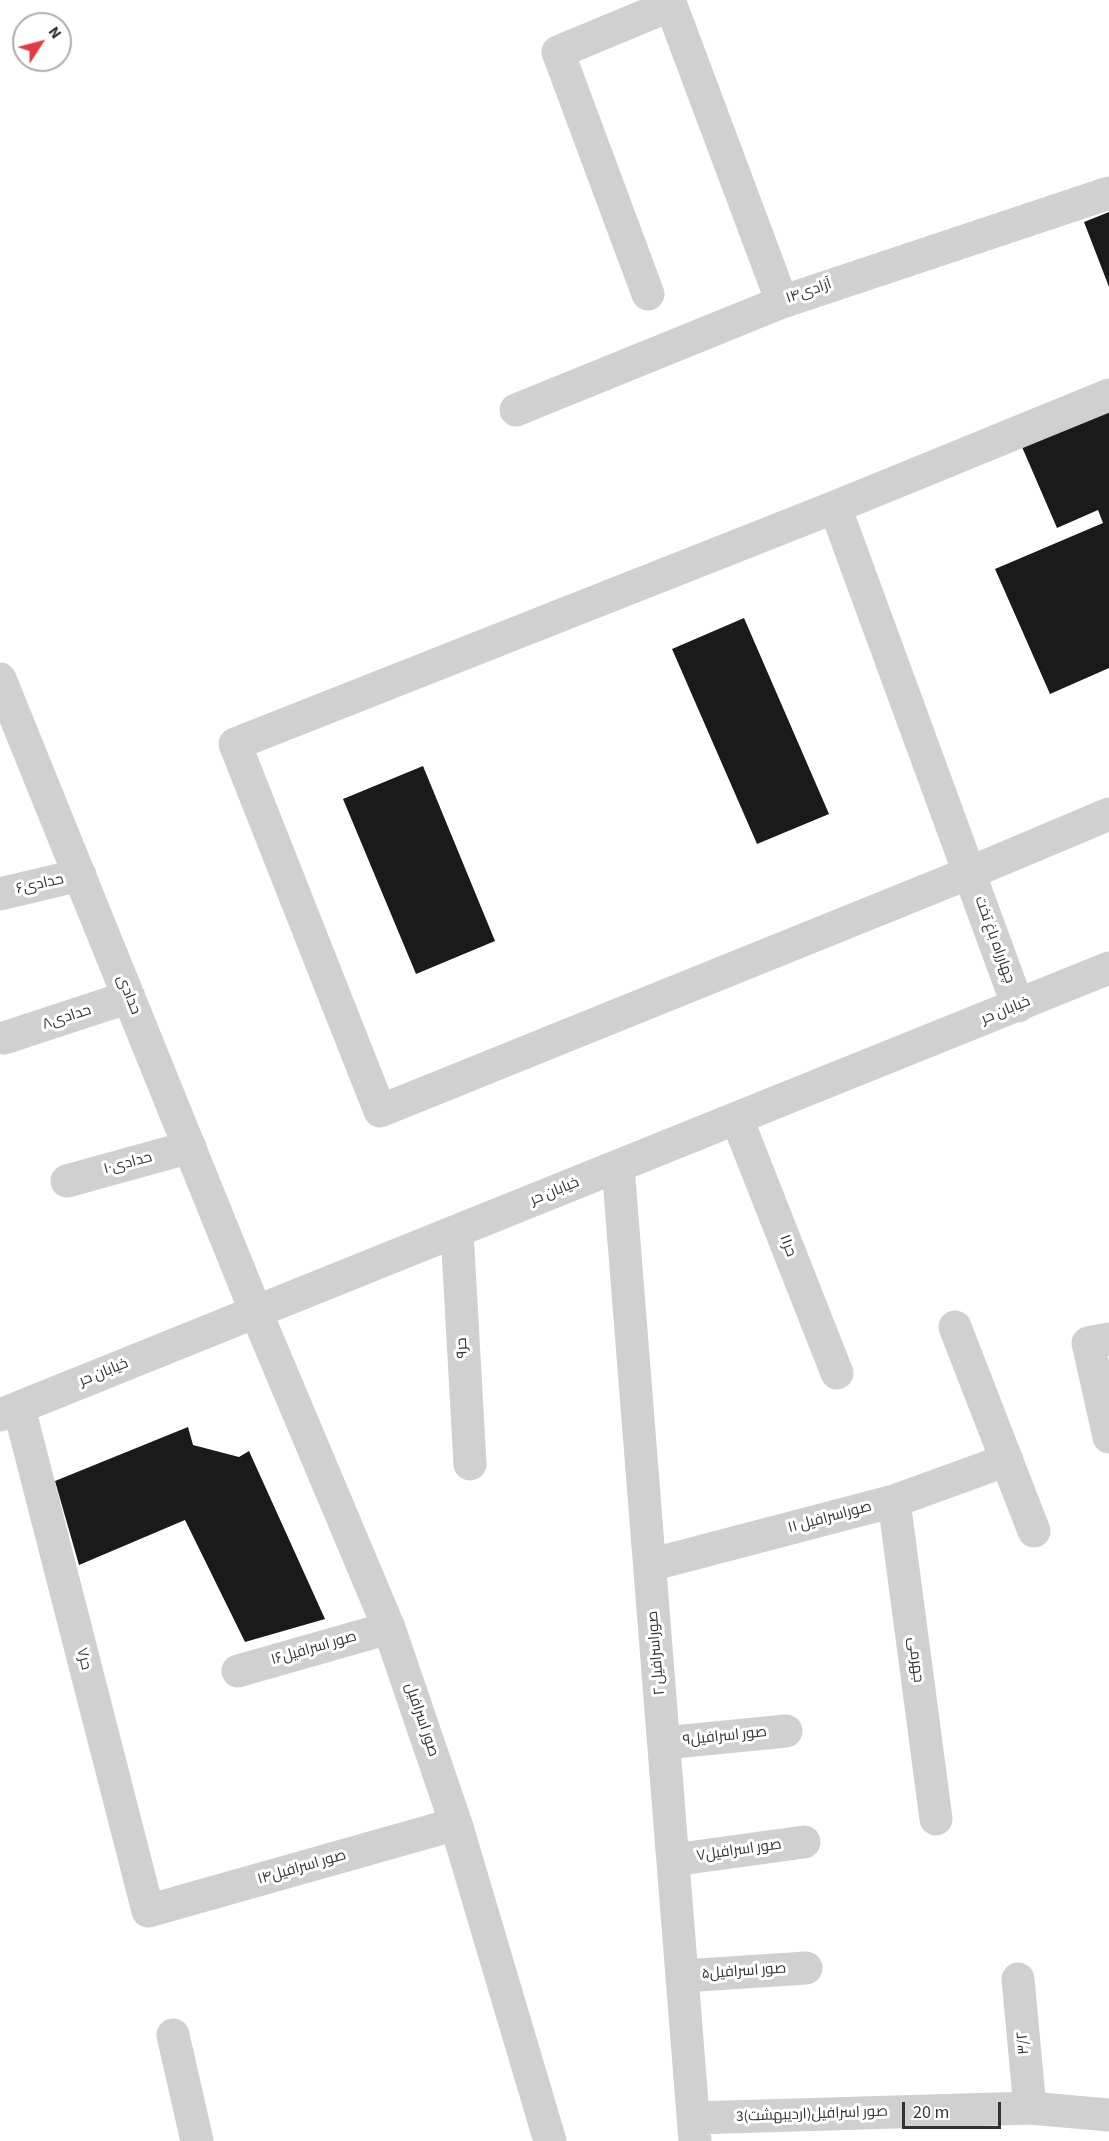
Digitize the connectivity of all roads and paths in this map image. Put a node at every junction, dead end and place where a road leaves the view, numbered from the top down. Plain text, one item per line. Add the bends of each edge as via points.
1 (670, 3) edge
2 (1109, 193) edge
3 (648, 294) dead end
4 (782, 302) junction
5 (1109, 395) edge
6 (516, 410) dead end
7 (835, 507) junction
8 (3, 693) edge
9 (1109, 814) edge
10 (969, 873) junction
11 (80, 875) junction
12 (0, 894) edge
13 (1109, 968) edge
14 (129, 997) junction
15 (1018, 1006) junction
16 (4, 1038) dead end
17 (737, 1119) junction
18 (190, 1147) junction
19 (618, 1166) junction
20 (67, 1181) dead end
21 (457, 1231) junction
22 (256, 1312) junction
23 (955, 1327) dead end
24 (1098, 1341) edge
25 (837, 1373) dead end
26 (9, 1411) edge
27 (1109, 1437) edge
28 (1007, 1460) junction
29 (470, 1464) dead end
30 (894, 1501) junction
31 (1034, 1531) dead end
32 (650, 1565) junction
33 (389, 1628) junction
34 (238, 1671) dead end
35 (786, 1731) dead end
36 (664, 1743) junction
37 (936, 1819) dead end
38 (456, 1824) junction
39 (804, 1842) dead end
40 (674, 1860) junction
41 (148, 1911) joint
42 (806, 1968) dead end
43 (682, 1976) junction
44 (1018, 1979) dead end
45 (173, 2035) dead end
46 (1030, 2108) junction
47 (1109, 2115) edge
48 (695, 2130) edge
49 (197, 2141) edge
50 (550, 2141) edge

1 - 3 street via 558,52
1 - 4 street
2 - 4 street, آزادی۱۴
4 - 6 street, آزادی۱۴
5 - 7 street
7 - 10 street, چهارراه باغ تخت
7 - 10 street via 236,744 380,1112
8 - 11 street, حدادی
9 - 10 street
10 - 15 street, چهارراه باغ تخت
11 - 12 street, ۶حدادی
11 - 14 street, حدادی
13 - 15 street, خیابان حر
14 - 16 street, ۸حدادی
14 - 18 street, حدادی
15 - 17 street, خیابان حر
17 - 19 street, خیابان حر
17 - 25 street, حر۱۱
18 - 20 street, حدادی۱۰
18 - 22 street, حدادی
19 - 21 street, خیابان حر
19 - 32 street, صوراسرافیل ۲
21 - 22 street, خیابان حر
21 - 29 street, حر۹
22 - 26 street, خیابان حر
22 - 33 street, صور اسرافیل
23 - 28 street
24 - 27 street
26 - 41 street, حر۷
28 - 30 street, صوراسرافیل ۱۱
28 - 31 street
30 - 32 street, صوراسرافیل ۱۱
30 - 37 street, جهرمی
32 - 36 street, صوراسرافیل ۲
33 - 34 street, صور اسرافیل۱۶
33 - 38 street, صور اسرافیل
35 - 36 street, صور اسرافیل۹
36 - 40 street, صوراسرافیل ۲
38 - 41 street, صور اسرافیل۱۴
38 - 50 street, صور اسرافیل
39 - 40 street, صور اسرافیل۷
40 - 43 street, صوراسرافیل ۲
42 - 43 street, صور اسرافیل۵
43 - 48 street, صوراسرافیل ۲
44 - 46 street, ۳/۲
45 - 49 street
46 - 47 street, 3صور اسرافیل(اردیبهشت)
46 - 48 street, 3صور اسرافیل(اردیبهشت)

